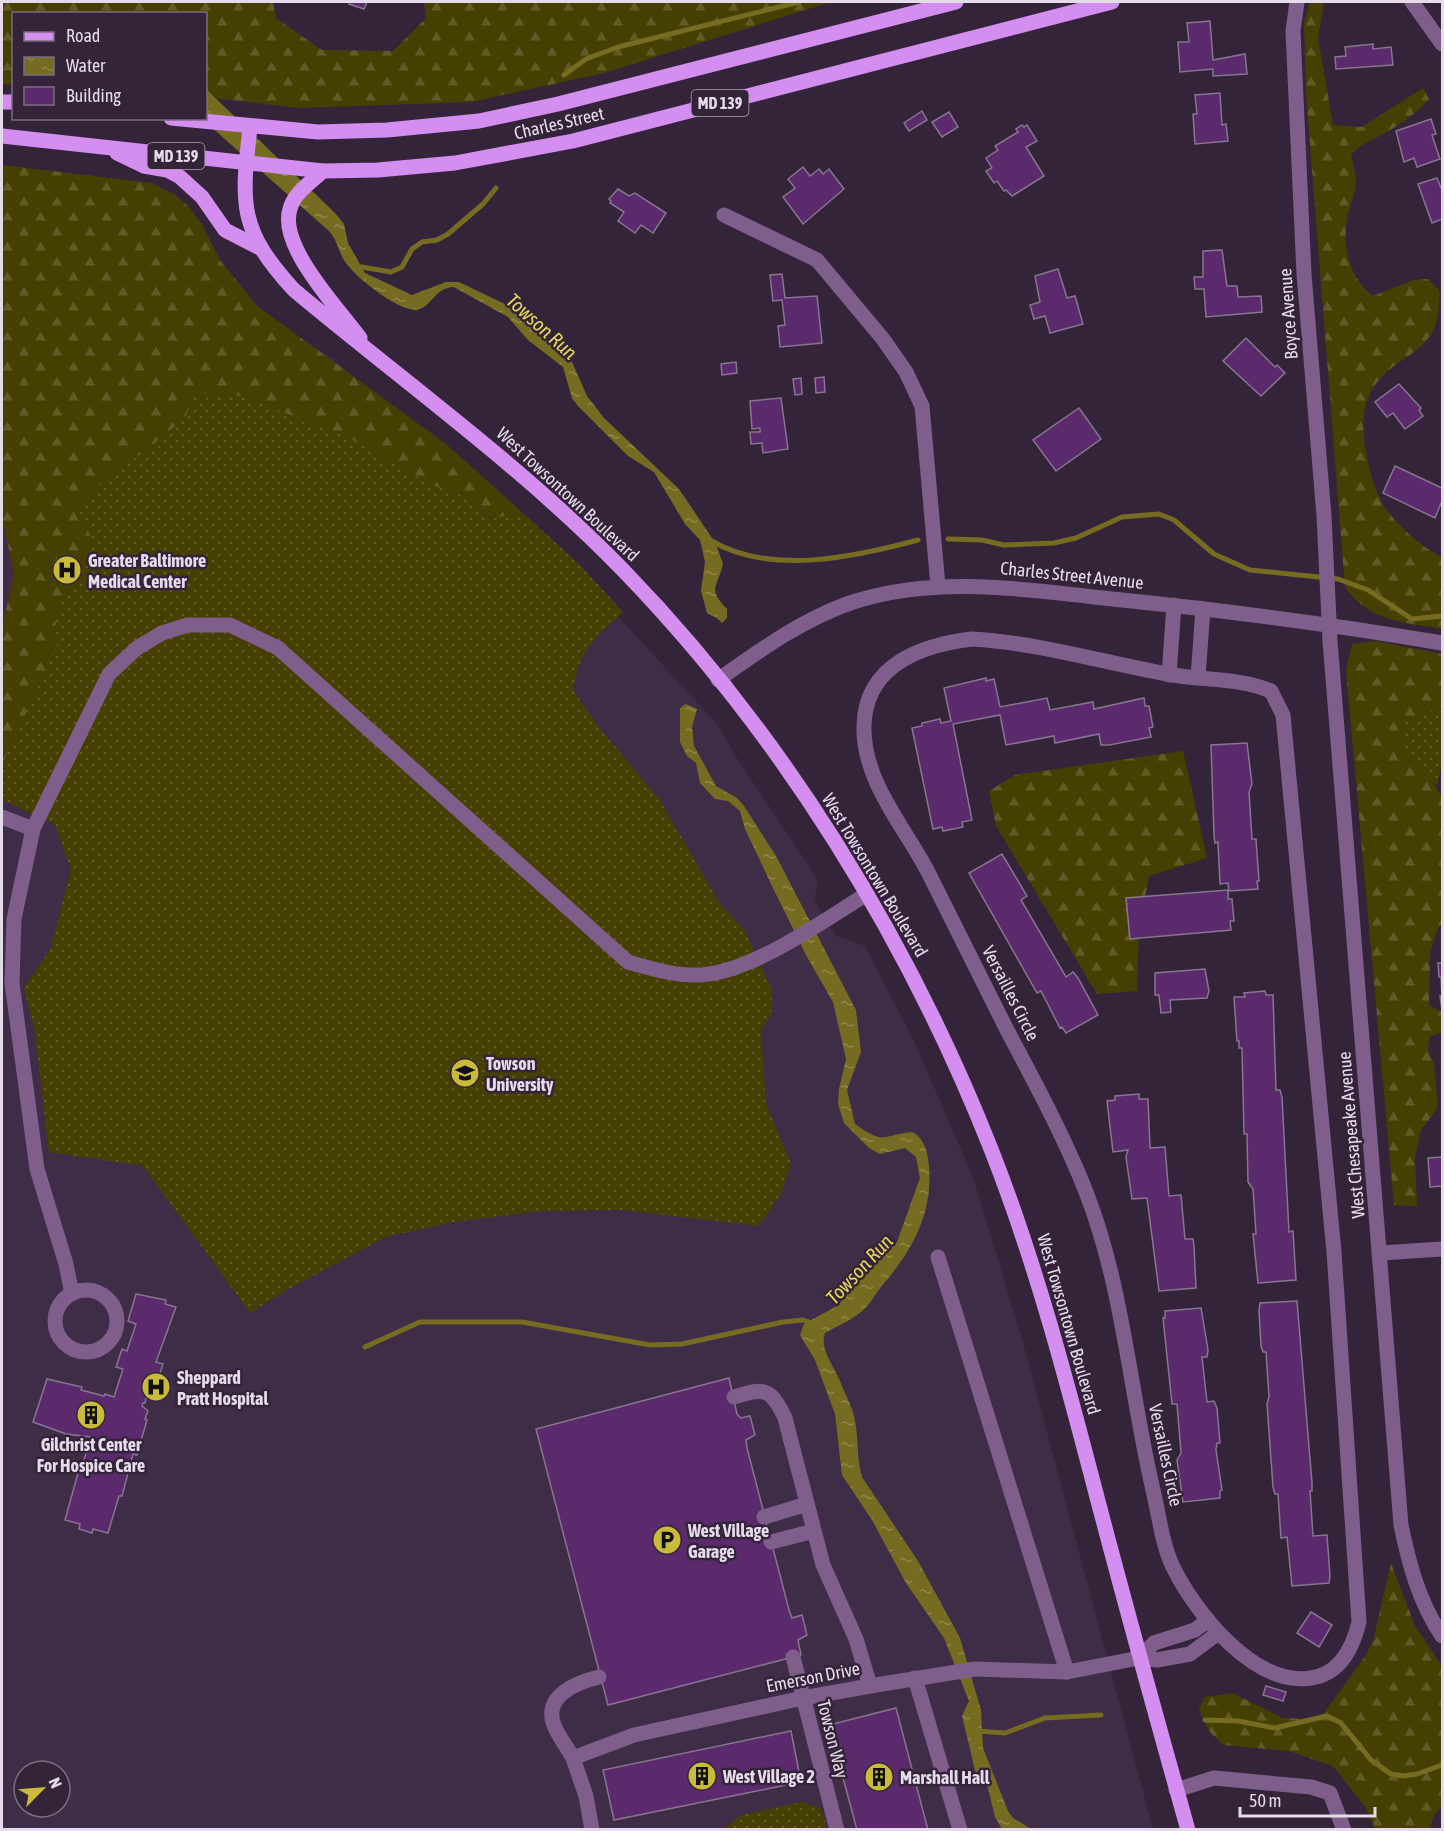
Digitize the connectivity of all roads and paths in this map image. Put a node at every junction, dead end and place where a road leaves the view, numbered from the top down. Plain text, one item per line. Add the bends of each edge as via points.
1 (956, 2) edge
2 (1112, 2) edge
3 (1297, 2) edge
4 (1412, 2) edge
5 (1443, 44) edge
6 (187, 120) edge
7 (250, 128) junction
8 (2, 136) edge
9 (106, 148) junction
10 (246, 164) junction
11 (323, 171) junction
12 (724, 215) dead end
13 (260, 248) junction
14 (374, 357) junction
15 (938, 586) junction
16 (1174, 605) junction
17 (1203, 609) junction
18 (1329, 624) junction
19 (1443, 643) edge
20 (1169, 675) junction
21 (1198, 677) junction
22 (718, 680) junction
23 (2, 817) edge
24 (33, 829) junction
25 (867, 894) junction
26 (1443, 1250) edge
27 (1381, 1253) junction
28 (938, 1257) dead end
29 (72, 1294) junction
30 (734, 1397) dead end
31 (807, 1504) junction
32 (764, 1517) dead end
33 (814, 1531) junction
34 (771, 1542) dead end
35 (1208, 1620) junction
36 (1218, 1633) junction
37 (1443, 1636) edge
38 (794, 1657) dead end
39 (1139, 1658) junction
40 (1067, 1672) junction
41 (599, 1677) dead end
42 (920, 1678) junction
43 (870, 1686) junction
44 (802, 1698) junction
45 (573, 1758) junction
46 (1176, 1790) junction
47 (592, 1830) edge
48 (837, 1830) edge
49 (960, 1830) edge
50 (1188, 1830) edge
51 (1344, 1830) edge

1 - 7 main road, Charles Street / MD 139 via 479,121 354,132
2 - 11 main road, Charles Street / MD 139 via 573,141 454,163
3 - 18 street, Boyce Avenue via 1293,32 1304,274
4 - 5 street
6 - 7 main road, Charles Street / MD 139
7 - 10 main road, West Towsontown Boulevard
8 - 9 main road, Charles Street / MD 139
9 - 10 main road, Charles Street / MD 139
9 - 13 main road via 180,177 202,197 225,230
10 - 11 main road, Charles Street / MD 139
10 - 13 main road, West Towsontown Boulevard via 243,196
11 - 14 main road via 298,194 290,209 291,237 300,258
12 - 15 street via 817,260 906,372 922,405
13 - 14 main road, West Towsontown Boulevard via 294,290
14 - 22 main road, West Towsontown Boulevard via 490,448 580,529 624,571
15 - 16 street, Charles Street Avenue via 1000,587
15 - 22 street, Charles Street Avenue via 882,595 827,613 755,653
16 - 17 street, Charles Street Avenue
16 - 20 street
17 - 18 street, Charles Street Avenue
17 - 21 street
18 - 19 street, Charles Street Avenue
18 - 27 street, West Chesapeake Avenue
20 - 21 street, Versailles Circle
20 - 35 street, Versailles Circle via 1020,642 972,639 931,645 911,654 878,681 868,701 864,726 868,757 884,798 925,866 1086,1192 1115,1296 1164,1537 1173,1566
21 - 36 street, Versailles Circle via 1254,683 1271,691 1285,725 1334,1252 1359,1622 1346,1656 1312,1678 1296,1679 1268,1671
22 - 25 main road, West Towsontown Boulevard via 786,769
23 - 24 street
24 - 25 street via 109,674 137,648 162,633 188,625 231,626 278,648 628,962 665,973 718,973 771,952
24 - 29 street via 14,920 12,983 37,1168
25 - 39 main road, West Towsontown Boulevard via 939,1032 988,1140 1017,1218 1062,1366
26 - 27 street
27 - 37 street, West Chesapeake Avenue via 1401,1525 1416,1584
28 - 40 street
29 - 29 street via 57,1309 58,1334 64,1344 77,1351 99,1350 115,1333 116,1313 111,1303 95,1292
30 - 31 street via 758,1389 770,1393 779,1405
31 - 32 street
31 - 33 street
33 - 34 street
33 - 43 street via 823,1565 856,1638
35 - 36 street, Versailles Circle
35 - 39 street via 1195,1630 1154,1643
36 - 39 street via 1190,1653 1157,1660
38 - 44 street, Towson Way
39 - 40 street, Emerson Drive
39 - 46 main road, West Towsontown Boulevard
40 - 42 street, Emerson Drive via 975,1669
41 - 45 street via 564,1691 553,1706 553,1724
42 - 43 street, Emerson Drive
42 - 49 street
43 - 44 street, Emerson Drive
44 - 45 street, Emerson Drive via 634,1736
44 - 48 street, Towson Way
45 - 47 street
46 - 50 main road, West Towsontown Boulevard
46 - 51 street via 1214,1778 1311,1787 1330,1793

